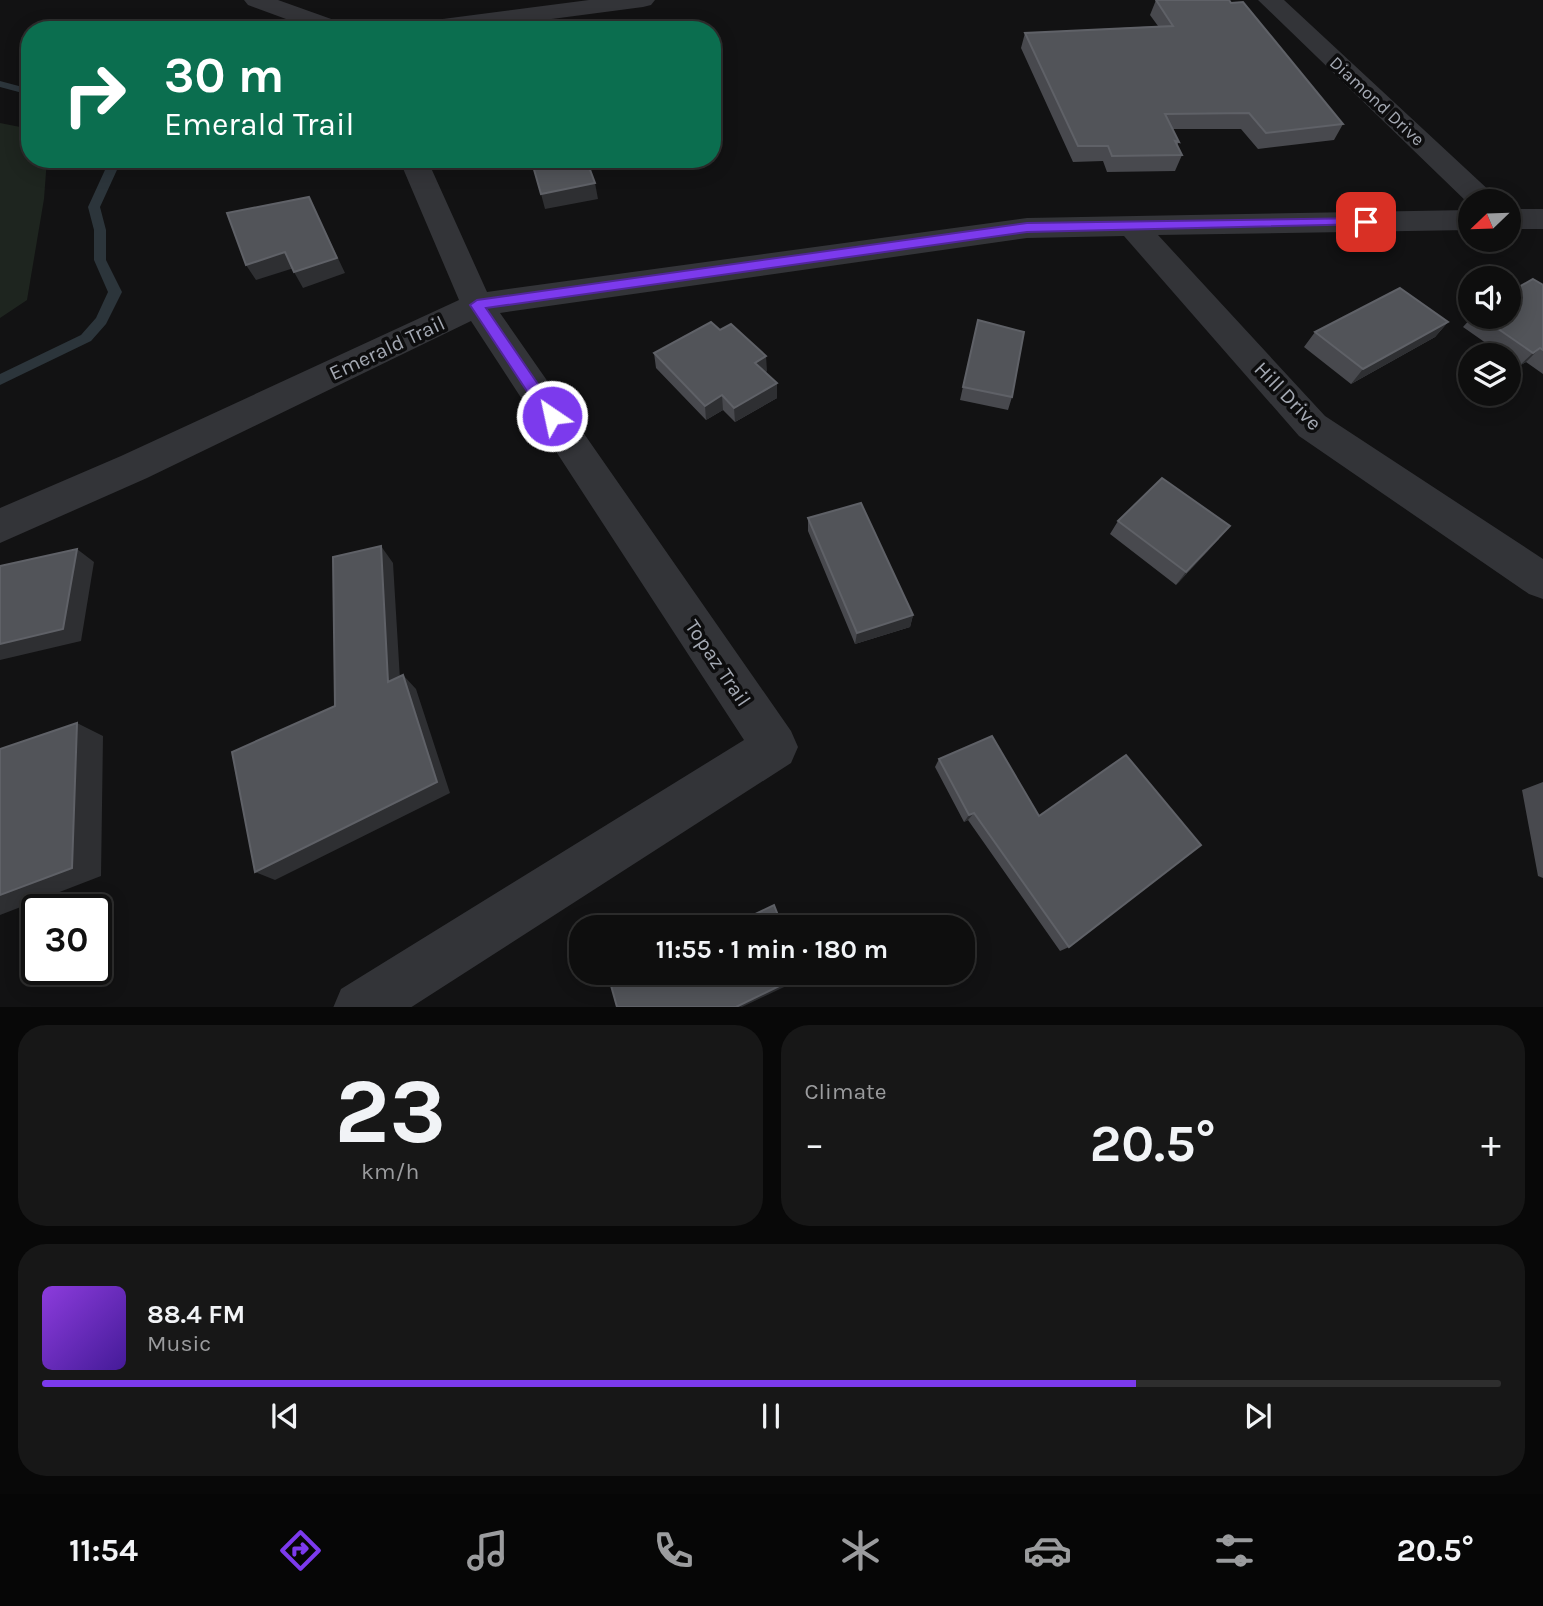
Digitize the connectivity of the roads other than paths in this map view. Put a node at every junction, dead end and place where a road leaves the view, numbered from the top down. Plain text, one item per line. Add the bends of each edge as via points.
1 (256, 0) edge
2 (643, 0) edge
3 (1270, 0) edge
4 (314, 21) edge
5 (481, 21) edge
6 (416, 168) edge
7 (1470, 189) edge
8 (1521, 219) edge
9 (1543, 219) edge
10 (1458, 220) edge
11 (1131, 225) junction
12 (477, 305) junction
13 (0, 526) edge
14 (1543, 581) edge
15 (360, 1007) edge

1 - 4 street
2 - 5 street
3 - 7 street, Diamond Drive
6 - 12 street, Topaz Trail
8 - 9 street
10 - 11 street, Emerald Trail
11 - 12 street, Emerald Trail via 1027,228
11 - 14 street, Hill Drive via 1312,426
12 - 13 street, Emerald Trail
12 - 15 street, Topaz Trail via 775,747

